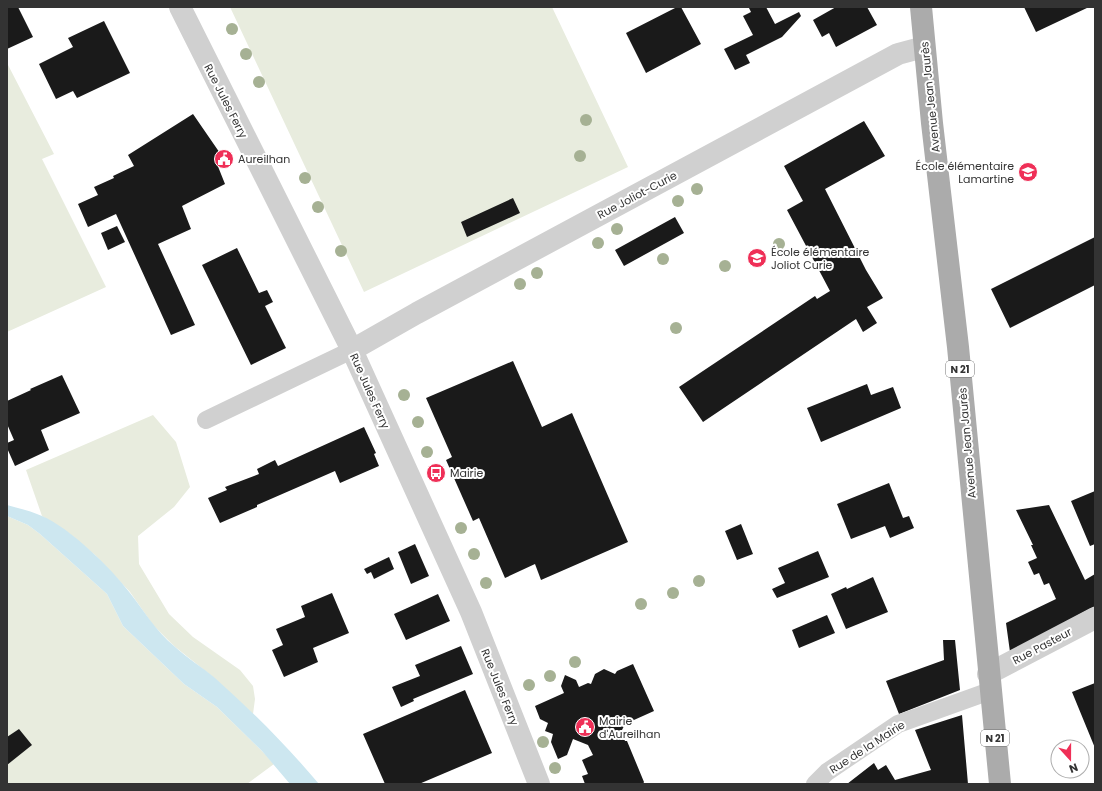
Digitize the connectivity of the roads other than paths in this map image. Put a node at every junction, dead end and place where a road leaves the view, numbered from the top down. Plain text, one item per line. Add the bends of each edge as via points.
1 (180, 7) edge
2 (920, 7) edge
3 (924, 46) junction
4 (352, 350) junction
5 (206, 420) dead end
6 (1095, 618) edge
7 (989, 682) junction
8 (539, 784) edge
9 (815, 784) edge
10 (1000, 784) edge

1 - 4 street, Rue Jules Ferry
2 - 3 main road, Avenue Jean Jaurès / N 21
3 - 4 street, Rue Joliot-Curie via 898,54
3 - 7 main road, Avenue Jean Jaurès / N 21 via 958,355
4 - 5 lane
4 - 8 street, Rue Jules Ferry via 470,612
6 - 7 street, Rue Pasteur
7 - 9 lane, Rue de la Mairie via 898,724 827,772
7 - 10 main road, Avenue Jean Jaurès / N 21

